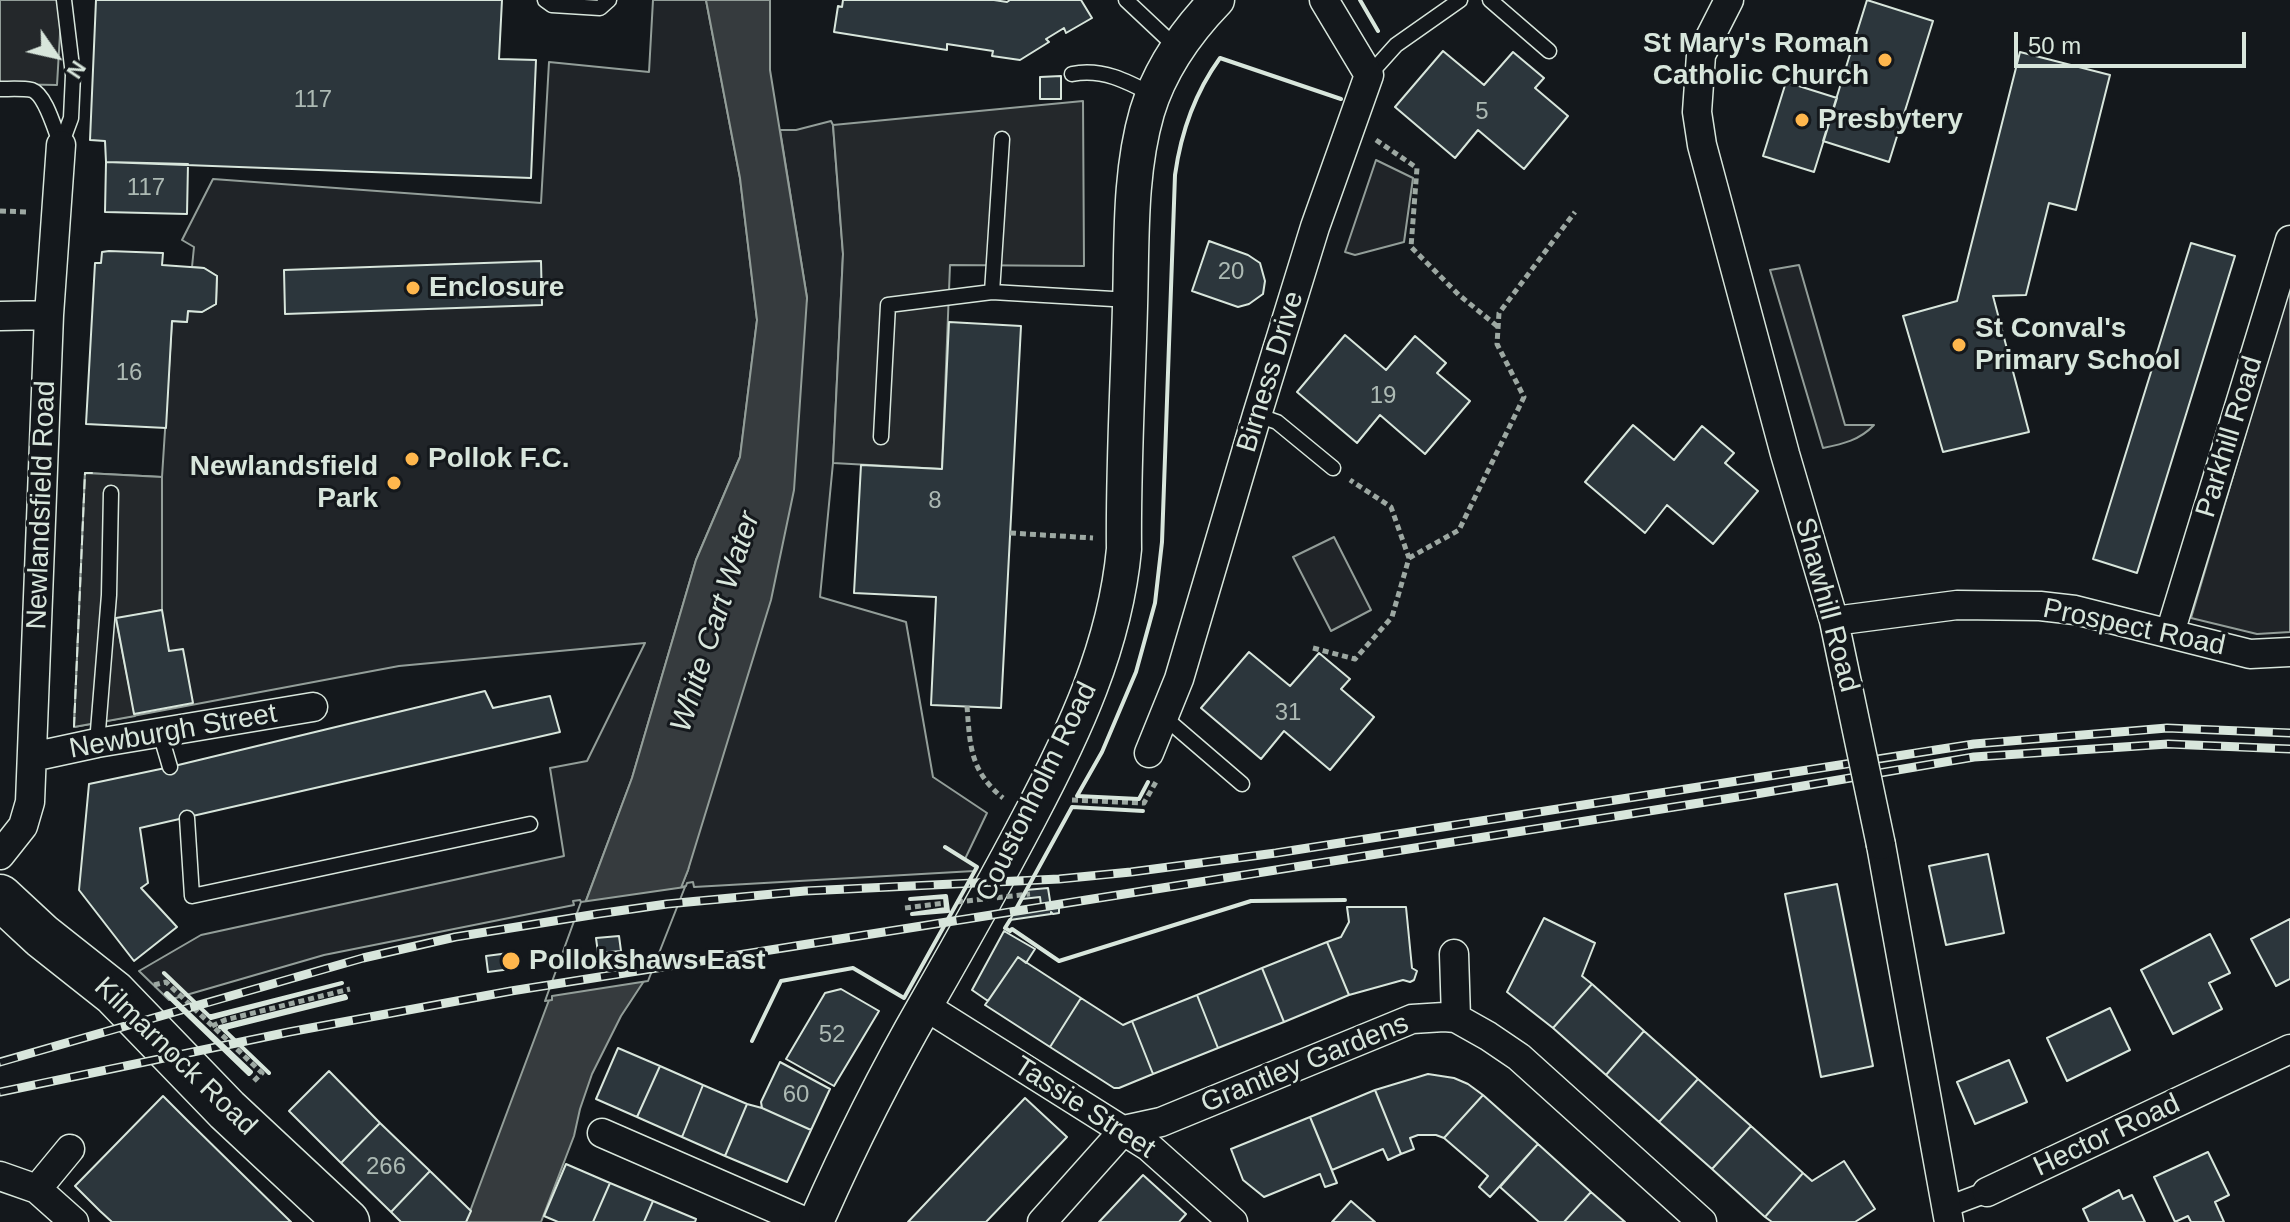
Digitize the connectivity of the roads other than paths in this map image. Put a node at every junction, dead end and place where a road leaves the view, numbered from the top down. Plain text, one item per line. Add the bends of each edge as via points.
1 (64, 0) edge
2 (545, 0) edge
3 (609, 0) edge
4 (1126, 0) edge
5 (1217, 0) edge
6 (1324, 0) edge
7 (1460, 0) edge
8 (1490, 0) edge
9 (1729, 0) edge
10 (1177, 48) junction
11 (1549, 51) dead end
12 (1072, 74) dead end
13 (1369, 75) junction
14 (0, 89) edge
15 (1154, 95) junction
16 (1002, 139) dead end
17 (61, 145) junction
18 (2290, 240) edge
19 (992, 292) junction
20 (1131, 300) junction
21 (49, 315) junction
22 (0, 316) edge
23 (1257, 415) junction
24 (881, 437) dead end
25 (1333, 468) road end
26 (111, 493) dead end
27 (1834, 621) junction
28 (2170, 633) junction
29 (2290, 652) edge
30 (313, 707) dead end
31 (1164, 717) junction
32 (160, 733) junction
33 (97, 743) junction
34 (1149, 753) dead end
35 (32, 757) junction
36 (170, 767) dead end
37 (1242, 784) dead end
38 (187, 818) dead end
39 (530, 824) dead end
40 (0, 855) edge
41 (0, 897) edge
42 (1454, 954) dead end
43 (925, 1006) junction
44 (1456, 1018) junction
45 (2290, 1049) edge
46 (1124, 1130) junction
47 (602, 1133) dead end
48 (70, 1149) dead end
49 (0, 1176) edge
50 (37, 1189) junction
51 (1987, 1192) joint
52 (1940, 1217) edge
53 (74, 1222) edge
54 (347, 1222) edge
55 (806, 1222) edge
56 (816, 1222) edge
57 (1042, 1222) edge
58 (1233, 1222) edge
59 (1702, 1222) edge

1 - 17 lane via 73,75 71,118
2 - 3 lane via 600,8
4 - 10 lane
5 - 10 street, Coustonholm Road
6 - 13 street
7 - 13 lane via 1396,45
8 - 11 lane
9 - 27 street, Shawhill Road via 1701,55 1697,112 1702,145
10 - 15 street, Coustonholm Road
12 - 15 lane via 1090,71
13 - 23 street, Birness Drive
14 - 17 lane via 39,93
15 - 20 street, Coustonholm Road via 1135,185
16 - 19 lane
17 - 21 street, Newlandsfield Road
18 - 28 street, Parkhill Road
19 - 20 lane
19 - 24 lane via 888,305
20 - 43 street, Coustonholm Road via 1123,540 1111,625 1080,716
21 - 22 street
21 - 35 street, Newlandsfield Road
23 - 25 lane via 1277,422
23 - 31 street, Birness Drive
26 - 33 lane
27 - 28 street, Prospect Road via 1957,605 2026,605 2075,610
27 - 52 street, Shawhill Road, bridge via 1881,845
28 - 29 street, Prospect Road via 2250,654
30 - 32 street, Newburgh Street
31 - 34 street, Birness Drive
31 - 37 lane
32 - 33 street, Newburgh Street
32 - 36 lane
33 - 35 street, Newburgh Street
35 - 40 street, Newlandsfield Road via 29,810
38 - 39 lane via 192,896
41 - 54 main road, Kilmarnock Road via 114,993 227,1110
42 - 44 street
43 - 46 street, Tassie Street
43 - 56 street, Coustonholm Road
44 - 46 street, Grantley Gardens via 1412,1019 1161,1122
44 - 59 street via 1519,1057
45 - 51 street, Hector Road
46 - 57 street
46 - 58 street, Tassie Street
47 - 55 street
48 - 50 street
49 - 50 street
50 - 53 street
51 - 52 street, Hector Road

